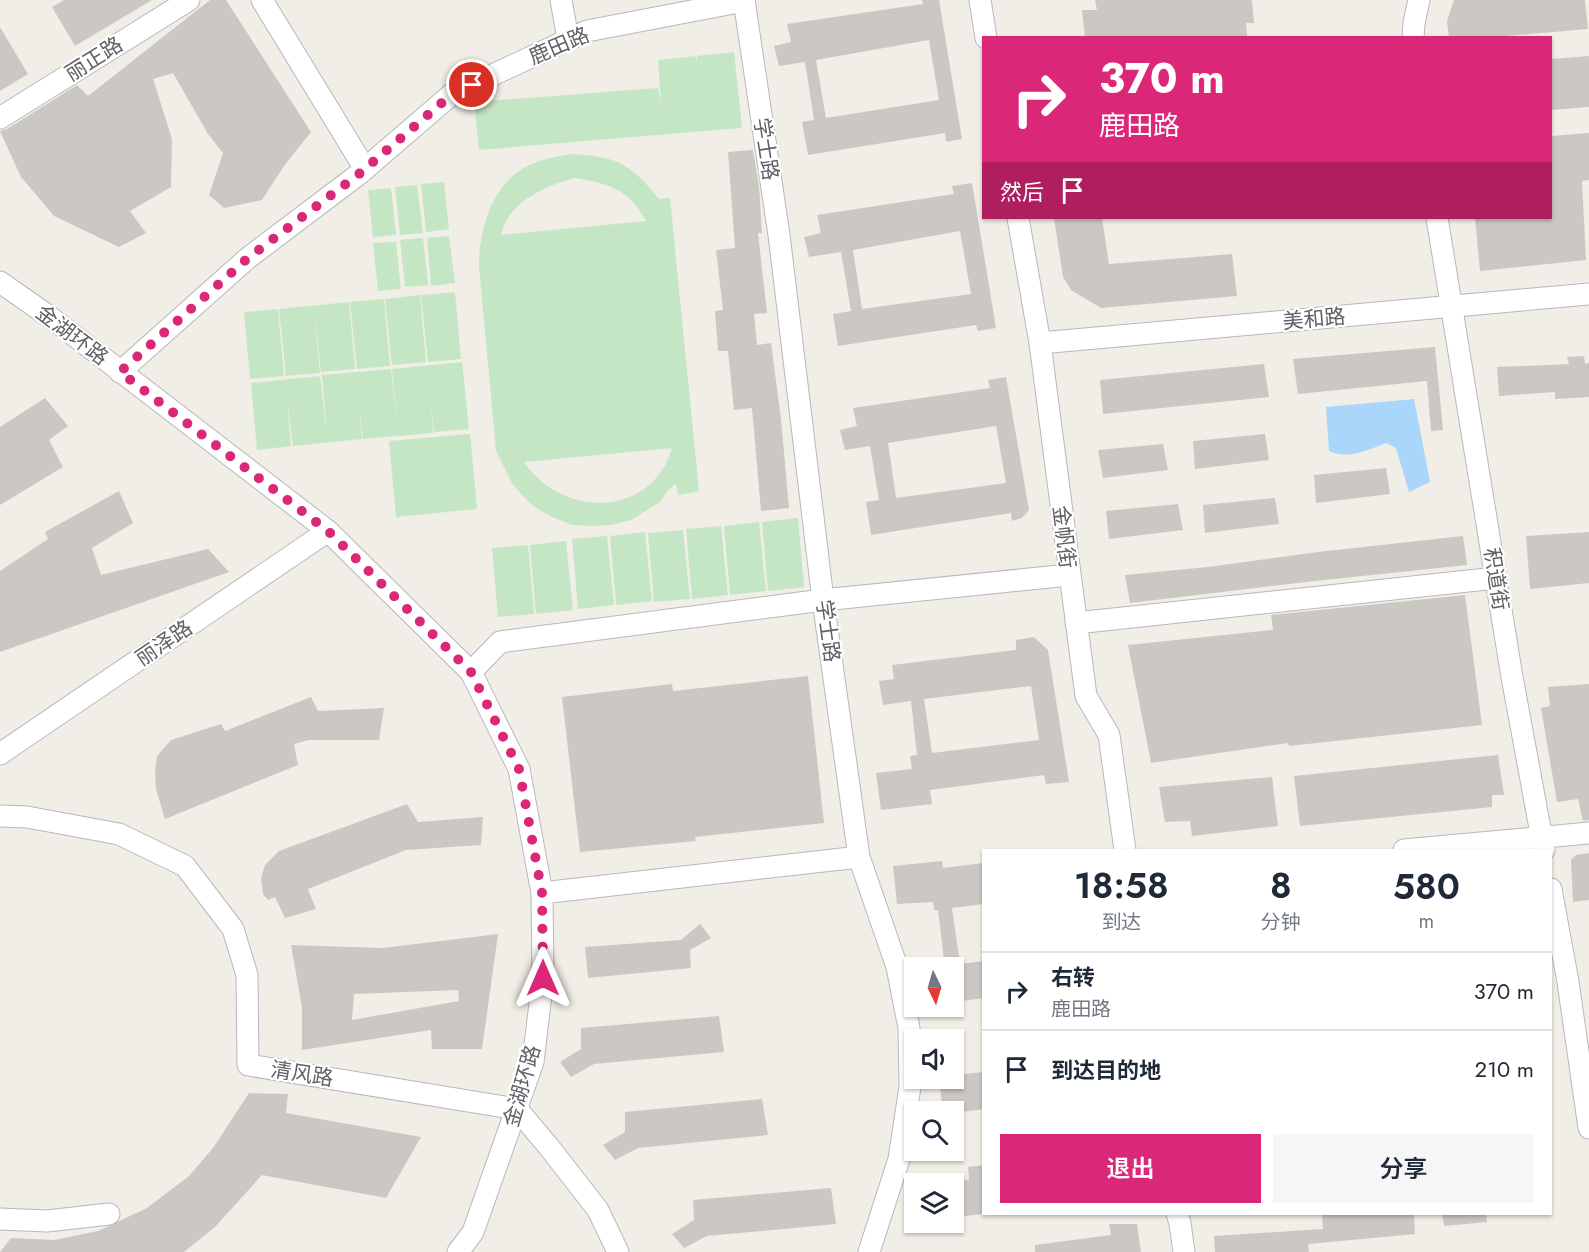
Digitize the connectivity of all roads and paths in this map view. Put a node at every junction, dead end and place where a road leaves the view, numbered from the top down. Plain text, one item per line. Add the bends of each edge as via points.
1 (189, 0) edge
2 (262, 0) edge
3 (561, 0) edge
4 (980, 0) edge
5 (1419, 0) edge
6 (744, 1) edge
7 (986, 36) edge
8 (1413, 36) edge
9 (568, 39) junction
10 (0, 118) edge
11 (365, 169) junction
12 (1018, 219) edge
13 (1437, 219) edge
14 (0, 282) edge
15 (1589, 294) edge
16 (1452, 307) junction
17 (1040, 343) junction
18 (120, 372) junction
19 (328, 531) junction
20 (1069, 575) junction
21 (1496, 578) junction
22 (823, 600) junction
23 (1076, 623) junction
24 (471, 672) junction
25 (0, 754) edge
26 (0, 816) edge
27 (1589, 833) edge
28 (1543, 845) edge
29 (1125, 849) edge
30 (1432, 849) edge
31 (859, 857) junction
32 (542, 893) junction
33 (1552, 894) edge
34 (517, 1109) junction
35 (1589, 1128) edge
36 (109, 1214) dead end
37 (1177, 1215) edge
38 (0, 1219) edge
39 (458, 1252) edge
40 (618, 1252) edge
41 (869, 1252) edge
42 (1184, 1252) edge

1 - 10 street, 丽正路
2 - 11 street
3 - 9 street
4 - 7 street
5 - 8 street
6 - 9 street, 鹿田路 via 587,31
6 - 22 street, 学士路 via 779,235
9 - 11 street, 鹿田路 via 452,94
11 - 18 street, 鹿田路 via 248,258
12 - 17 street, 金帆街
13 - 16 street, 积道街
14 - 18 street, 金湖环路
15 - 16 street, 美和路
16 - 17 street, 美和路
16 - 21 street, 积道街
17 - 20 street, 金帆街
18 - 19 street, 金湖环路
19 - 24 street, 金湖环路
19 - 25 street, 丽泽路
20 - 22 street
20 - 23 street, 金帆街
21 - 23 street
21 - 28 street, 积道街
22 - 24 street via 500,642
22 - 31 street, 学士路
23 - 29 street, 金帆街 via 1086,696 1109,735
24 - 32 street, 金湖环路 via 519,769
26 - 34 street, 清风路 via 27,817 119,834 185,866 234,929 247,975 248,1065
27 - 28 street
28 - 30 street
31 - 32 street
31 - 41 street, 学士路 via 897,967 909,1028 910,1087 899,1159
32 - 34 street, 金湖环路 via 543,978 533,1062
33 - 35 street
34 - 39 street, 金湖环路 via 473,1232
34 - 40 street via 598,1210
36 - 38 street via 47,1221
37 - 42 street

